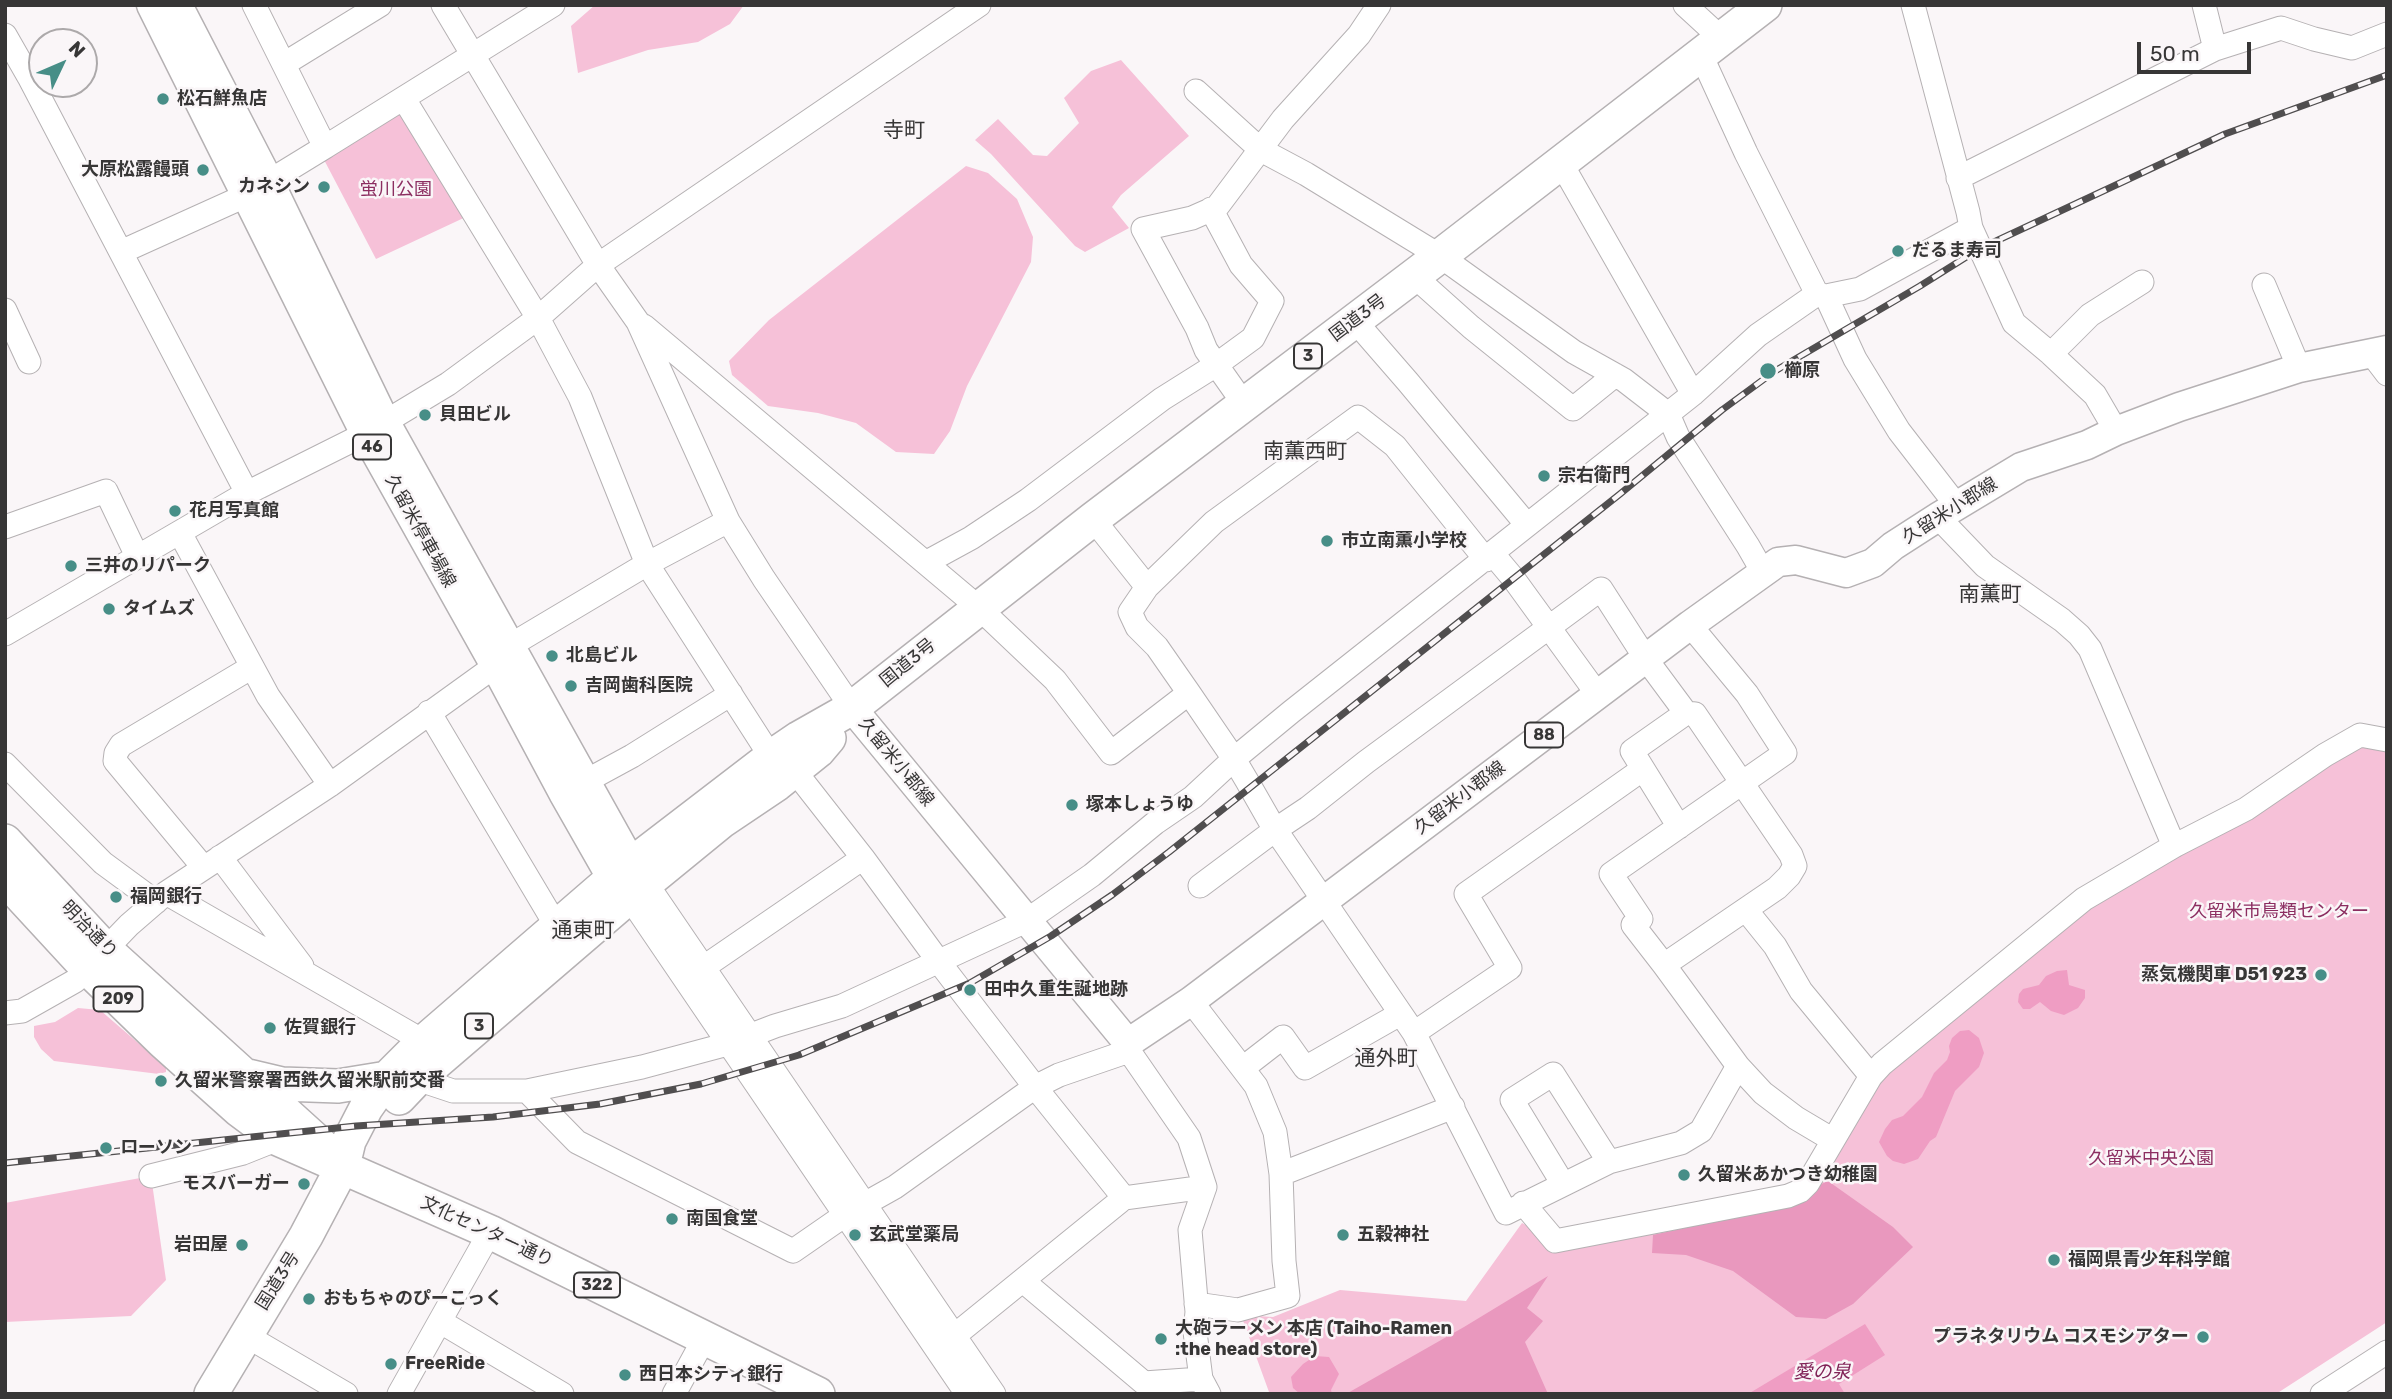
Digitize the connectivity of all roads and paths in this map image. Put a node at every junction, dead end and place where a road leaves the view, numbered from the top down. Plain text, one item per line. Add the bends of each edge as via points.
1 (151, 5) edge
2 (178, 5) edge
3 (254, 5) edge
4 (380, 5) edge
5 (443, 5) edge
6 (553, 5) edge
7 (979, 5) edge
8 (1379, 5) edge
9 (1685, 5) edge
10 (1765, 5) edge
11 (1913, 5) edge
12 (2204, 5) edge
13 (2387, 34) edge
14 (5, 36) edge
15 (1711, 47) junction
16 (2215, 48) junction
17 (474, 53) junction
18 (284, 64) junction
19 (1196, 91) dead end
20 (404, 99) junction
21 (325, 147) junction
22 (1261, 150) junction
23 (1561, 163) junction
24 (1958, 178) junction
25 (269, 181) junction
26 (245, 195) junction
27 (1211, 209) junction
28 (1971, 228) junction
29 (121, 252) junction
30 (1440, 257) junction
31 (598, 265) junction
32 (1414, 276) junction
33 (2142, 282) dead end
34 (2264, 285) dead end
35 (1822, 295) junction
36 (5, 310) edge
37 (538, 318) junction
38 (1355, 321) junction
39 (638, 322) junction
40 (2051, 354) junction
41 (2382, 359) edge
42 (29, 362) dead end
43 (1216, 365) junction
44 (2299, 368) junction
45 (1615, 375) junction
46 (1693, 394) junction
47 (1244, 404) junction
48 (1668, 414) junction
49 (375, 427) junction
50 (2116, 431) junction
51 (247, 494) junction
52 (1947, 511) junction
53 (1093, 519) junction
54 (728, 521) junction
55 (1527, 525) junction
56 (5, 527) edge
57 (180, 533) junction
58 (137, 556) junction
59 (1489, 556) junction
60 (927, 562) junction
61 (647, 564) junction
62 (1764, 574) junction
63 (1147, 587) junction
64 (978, 607) junction
65 (1690, 625) junction
66 (1549, 626) junction
67 (5, 634) edge
68 (503, 656) junction
69 (1646, 659) junction
70 (252, 667) junction
71 (1189, 693) junction
72 (731, 694) junction
73 (1598, 695) junction
74 (852, 708) junction
75 (429, 712) junction
76 (1686, 713) junction
77 (2387, 740) edge
78 (1234, 759) junction
79 (783, 763) junction
80 (5, 764) edge
81 (1643, 769) junction
82 (586, 781) junction
83 (1741, 784) junction
84 (330, 785) junction
85 (1679, 828) junction
86 (1275, 830) junction
87 (5, 841) edge
88 (2174, 846) junction
89 (863, 858) junction
90 (212, 863) junction
91 (5, 879) edge
92 (630, 881) junction
93 (1200, 886) dead end
94 (161, 898) junction
95 (1324, 901) junction
96 (1746, 910) junction
97 (1026, 921) junction
98 (557, 927) junction
99 (97, 959) junction
100 (939, 962) junction
101 (1664, 965) junction
102 (704, 967) junction
103 (311, 977) junction
104 (1191, 1001) junction
105 (5, 1013) edge
106 (1401, 1014) junction
107 (1413, 1033) junction
108 (750, 1036) junction
109 (728, 1044) junction
110 (420, 1045) junction
111 (1129, 1047) junction
112 (1738, 1066) junction
113 (1243, 1068) junction
114 (242, 1074) junction
115 (1871, 1076) junction
116 (402, 1078) junction
117 (1035, 1087) junction
118 (527, 1091) junction
119 (1453, 1107) junction
120 (278, 1139) junction
121 (1833, 1140) junction
122 (1609, 1162) junction
123 (343, 1166) junction
124 (1281, 1174) junction
125 (151, 1176) dead end
126 (1563, 1184) junction
127 (1205, 1188) junction
128 (1124, 1198) junction
129 (866, 1203) junction
130 (1524, 1203) junction
131 (845, 1215) junction
132 (490, 1232) junction
133 (1023, 1281) junction
134 (1196, 1304) junction
135 (441, 1322) junction
136 (245, 1335) junction
137 (954, 1336) junction
138 (704, 1339) junction
139 (2387, 1352) edge
140 (1205, 1386) edge
141 (1144, 1389) edge
142 (211, 1394) edge
143 (346, 1394) edge
144 (398, 1394) edge
145 (562, 1394) edge
146 (674, 1394) edge
147 (818, 1394) edge
148 (967, 1394) edge
149 (994, 1394) edge
150 (2322, 1394) edge

1 - 26 main road, 久留米停車場線 / 46
2 - 25 main road, 久留米停車場線 / 46
3 - 18 street
4 - 18 street
5 - 17 street
6 - 17 street
7 - 31 street
8 - 22 street
9 - 15 street
10 - 15 highway, 国道3号 / 3
11 - 24 street
12 - 16 street
13 - 16 street via 2352,48 2281,28
14 - 29 street
15 - 23 highway, 国道3号 / 3
15 - 35 street via 1746,153
16 - 24 street
17 - 20 street
17 - 31 street
18 - 21 street
19 - 22 street
20 - 21 street
20 - 37 street
21 - 25 street
22 - 27 street
22 - 30 street
23 - 30 highway, 国道3号 / 3
23 - 46 street
24 - 28 street
25 - 26 street
25 - 49 main road, 久留米停車場線 / 46
26 - 29 street
26 - 49 main road, 久留米停車場線 / 46
27 - 43 street via 1241,265 1272,301 1253,338
27 - 43 street via 1143,229
28 - 35 street via 1860,289
28 - 40 street via 2014,323
29 - 51 street
30 - 32 highway, 国道3号 / 3
30 - 45 street via 1574,352
31 - 37 street
31 - 39 street
32 - 38 highway, 国道3号 / 3
32 - 45 street via 1573,409
33 - 40 street via 2090,314
34 - 44 street
35 - 46 street via 1758,335
35 - 52 street via 1854,359
36 - 42 street
37 - 49 street via 448,384
37 - 61 street via 580,397
38 - 47 highway, 国道3号 / 3
38 - 55 street
39 - 54 street
39 - 60 street
40 - 50 street via 2095,396
41 - 44 main road, 久留米小郡線 / 88
43 - 47 street
43 - 60 street via 1162,399 1028,500
44 - 50 main road, 久留米小郡線 / 88
45 - 48 street
46 - 48 street
47 - 53 highway, 国道3号 / 3
48 - 55 street
48 - 62 street
49 - 51 street
49 - 68 main road, 久留米停車場線 / 46
50 - 52 main road, 久留米小郡線 / 88 via 2021,467
51 - 57 street
52 - 62 main road, 久留米小郡線 / 88 via 1872,564 1846,573 1796,560 1778,562
52 - 88 street via 1985,566 2062,620 2090,649
53 - 63 street
53 - 64 highway, 国道3号 / 3
54 - 61 street
54 - 74 street
55 - 59 street
56 - 58 street via 106,491
57 - 58 street
57 - 70 street
58 - 67 street
59 - 63 street via 1395,446 1358,417 1214,522
59 - 66 street
59 - 78 street
60 - 64 street
61 - 68 street
61 - 72 street
62 - 65 main road, 久留米小郡線 / 88
63 - 71 street via 1130,612
64 - 71 street via 1055,680 1111,754
64 - 74 highway, 国道3号 / 3
65 - 69 main road, 久留米小郡線 / 88
65 - 83 street via 1746,694 1785,753
66 - 69 street via 1601,589
66 - 73 street
66 - 86 street
68 - 75 street
68 - 82 main road, 久留米停車場線 / 46
68 - 92 main road, 久留米停車場線 / 46 via 563,793
69 - 73 main road, 久留米小郡線 / 88
69 - 76 street
70 - 84 street
70 - 90 street via 116,753 115,761
71 - 78 street
72 - 79 street
72 - 82 street
73 - 95 main road, 久留米小郡線 / 88
74 - 79 highway, 国道3号 / 3 via 818,751
74 - 97 main road, 久留米小郡線
75 - 84 street
75 - 98 street
76 - 81 street via 1632,751
76 - 83 street via 1695,714
77 - 88 street via 2360,735 2246,809
78 - 86 street
78 - 97 street via 1194,797
79 - 89 street
79 - 92 highway, 国道3号 / 3 via 777,784
80 - 94 street via 103,863
81 - 85 street
81 - 107 street via 1466,894 1510,968
82 - 92 main road, 久留米停車場線 / 46
83 - 85 street
83 - 96 street via 1795,866 1777,888
84 - 90 street
85 - 101 street via 1611,874 1641,919 1633,925
86 - 93 street
86 - 95 street
87 - 99 highway, 明治通り / 209
88 - 115 street via 2084,898
89 - 100 street
89 - 102 street
90 - 94 street
90 - 103 street
91 - 99 highway, 明治通り / 209
92 - 98 highway, 国道3号 / 3
92 - 102 street
92 - 109 street
92 - 116 highway, 国道3号 / 3
94 - 99 street
94 - 103 street
95 - 104 main road, 久留米小郡線 / 88
95 - 106 street
96 - 101 street
96 - 115 street via 1801,991
97 - 100 street
97 - 111 main road, 久留米小郡線
98 - 110 highway, 国道3号 / 3
99 - 105 street via 75,981 22,1011
99 - 114 highway, 明治通り / 209
99 - 120 highway, 明治通り / 209 via 163,1041
100 - 108 street via 842,1006
100 - 117 street
101 - 112 street
102 - 108 street
103 - 110 street via 411,1034
104 - 111 main road, 久留米小郡線 / 88
104 - 113 street
106 - 107 street
106 - 113 street via 1305,1068 1283,1037
107 - 119 street
108 - 109 street
108 - 129 street
109 - 118 street
109 - 131 street
110 - 116 highway, 国道3号 / 3
111 - 117 street
111 - 127 street via 1189,1138
112 - 121 street via 1763,1093
112 - 122 street via 1701,1131 1681,1143
113 - 124 street via 1256,1086 1275,1132
114 - 116 highway via 282,1084 338,1086
114 - 123 highway, 明治通り / 209
115 - 121 street
116 - 118 street via 453,1091
116 - 123 highway, 国道3号 / 3 via 366,1108 349,1141
117 - 128 street
117 - 129 street via 895,1188
118 - 131 street via 578,1142 793,1251
119 - 124 street
119 - 130 street via 1506,1213
120 - 123 highway, 明治通り / 209
120 - 125 street via 243,1153
121 - 130 street via 1808,1183 1788,1196 1555,1241
122 - 126 street
122 - 126 street via 1553,1074 1512,1100
123 - 132 highway, 文化センター通り / 322
123 - 136 highway, 国道3号 / 3
124 - 134 street via 1288,1296 1238,1310
126 - 130 street
127 - 128 street
127 - 134 street via 1190,1230
128 - 133 street
129 - 131 street
129 - 137 street
131 - 148 street
132 - 135 street
132 - 138 highway, 文化センター通り / 322
133 - 137 street
133 - 141 street
134 - 140 street via 1195,1332
135 - 144 street
135 - 145 street
136 - 142 highway, 国道3号 / 3
136 - 143 street
137 - 149 street
138 - 146 street
138 - 147 highway, 文化センター通り / 322
139 - 150 street
140 - 141 street

